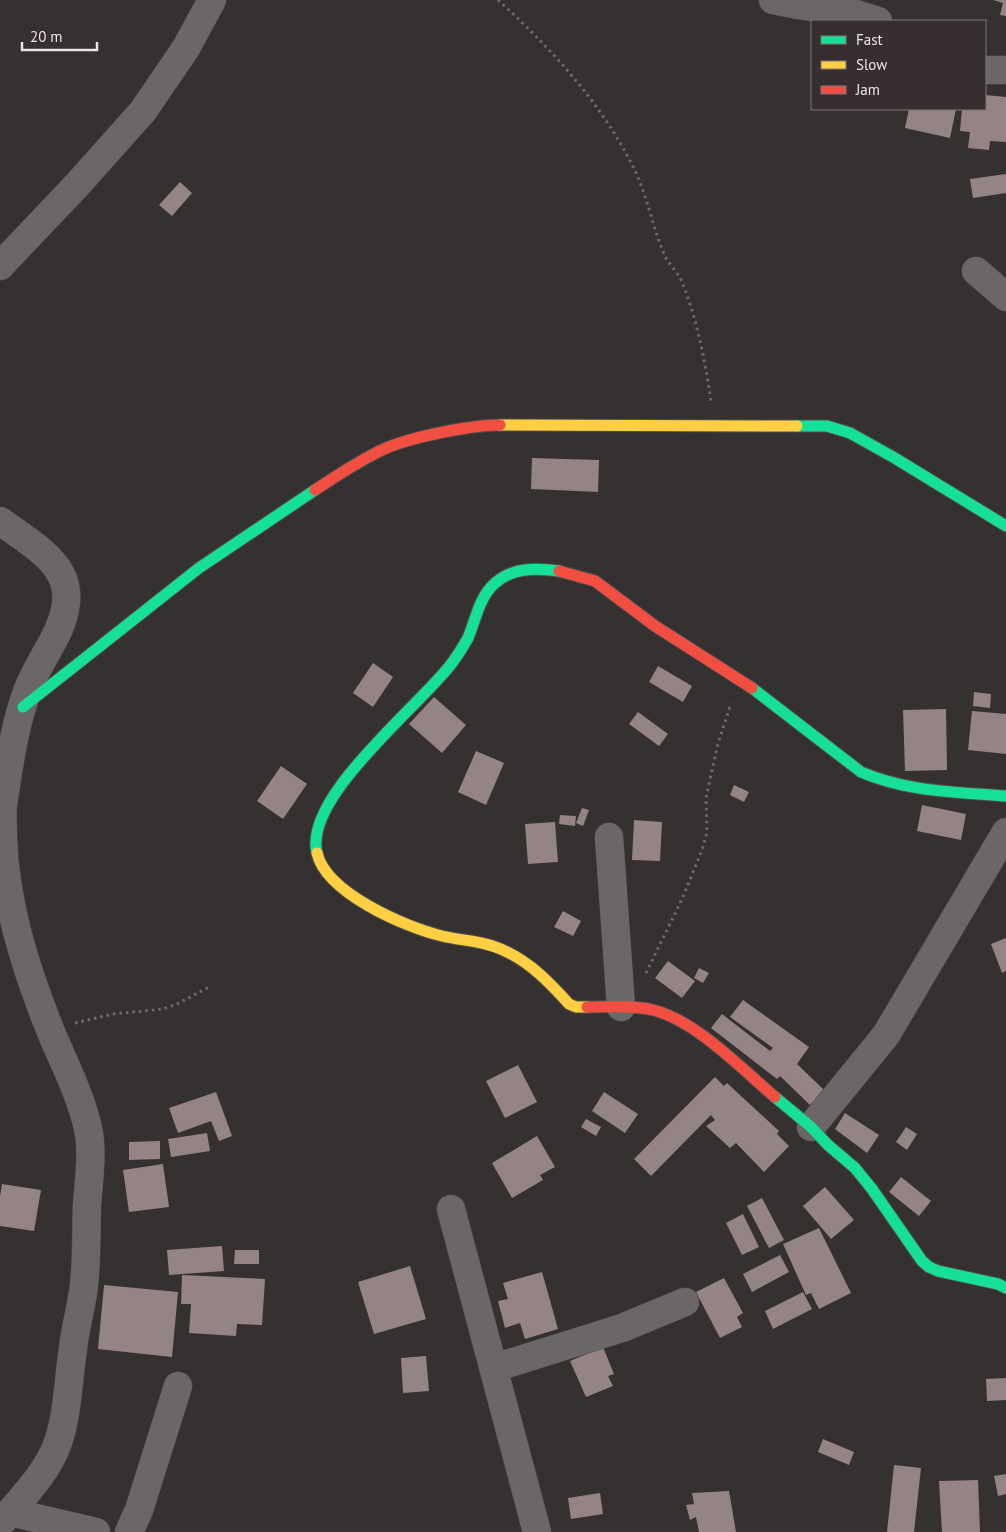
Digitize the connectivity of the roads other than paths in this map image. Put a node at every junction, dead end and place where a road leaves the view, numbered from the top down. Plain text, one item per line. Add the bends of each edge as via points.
1 (212, 0) edge
2 (772, 0) edge
3 (875, 20) edge
4 (986, 70) edge
5 (1006, 70) edge
6 (0, 266) edge
7 (976, 271) dead end
8 (1006, 297) edge
9 (0, 522) edge
10 (1006, 526) edge
11 (22, 707) junction
12 (1006, 796) edge
13 (1006, 832) edge
14 (609, 837) dead end
15 (624, 1007) junction
16 (811, 1128) junction
17 (451, 1208) dead end
18 (1006, 1288) edge
19 (685, 1302) dead end
20 (494, 1368) junction
21 (178, 1386) dead end
22 (5, 1518) edge
23 (96, 1532) edge
24 (129, 1532) edge
25 (537, 1532) edge

1 - 6 street via 186,48 143,111
2 - 3 street via 853,13
4 - 5 street
7 - 8 street
9 - 11 street via 58,567 67,599 64,618 37,668
10 - 11 street via 893,457 840,429 827,426 485,425 423,436 386,448 352,466 199,568
11 - 22 street via 2,810 8,893 33,983 78,1096 91,1152 84,1286 62,1428 46,1467
12 - 15 street via 925,790 882,781 861,772 738,678 643,618 595,581 568,573 522,569 503,577 480,601 462,648 432,687 337,791 318,825 314,847 319,864 336,882 365,903 410,926 501,948 538,970 569,1004 576,1007
13 - 16 street via 886,1035
14 - 15 street
15 - 16 street via 653,1010 679,1020 710,1042
16 - 18 street via 856,1168 929,1268
17 - 20 street
19 - 20 street via 622,1328
20 - 25 street
21 - 24 street
22 - 23 street

